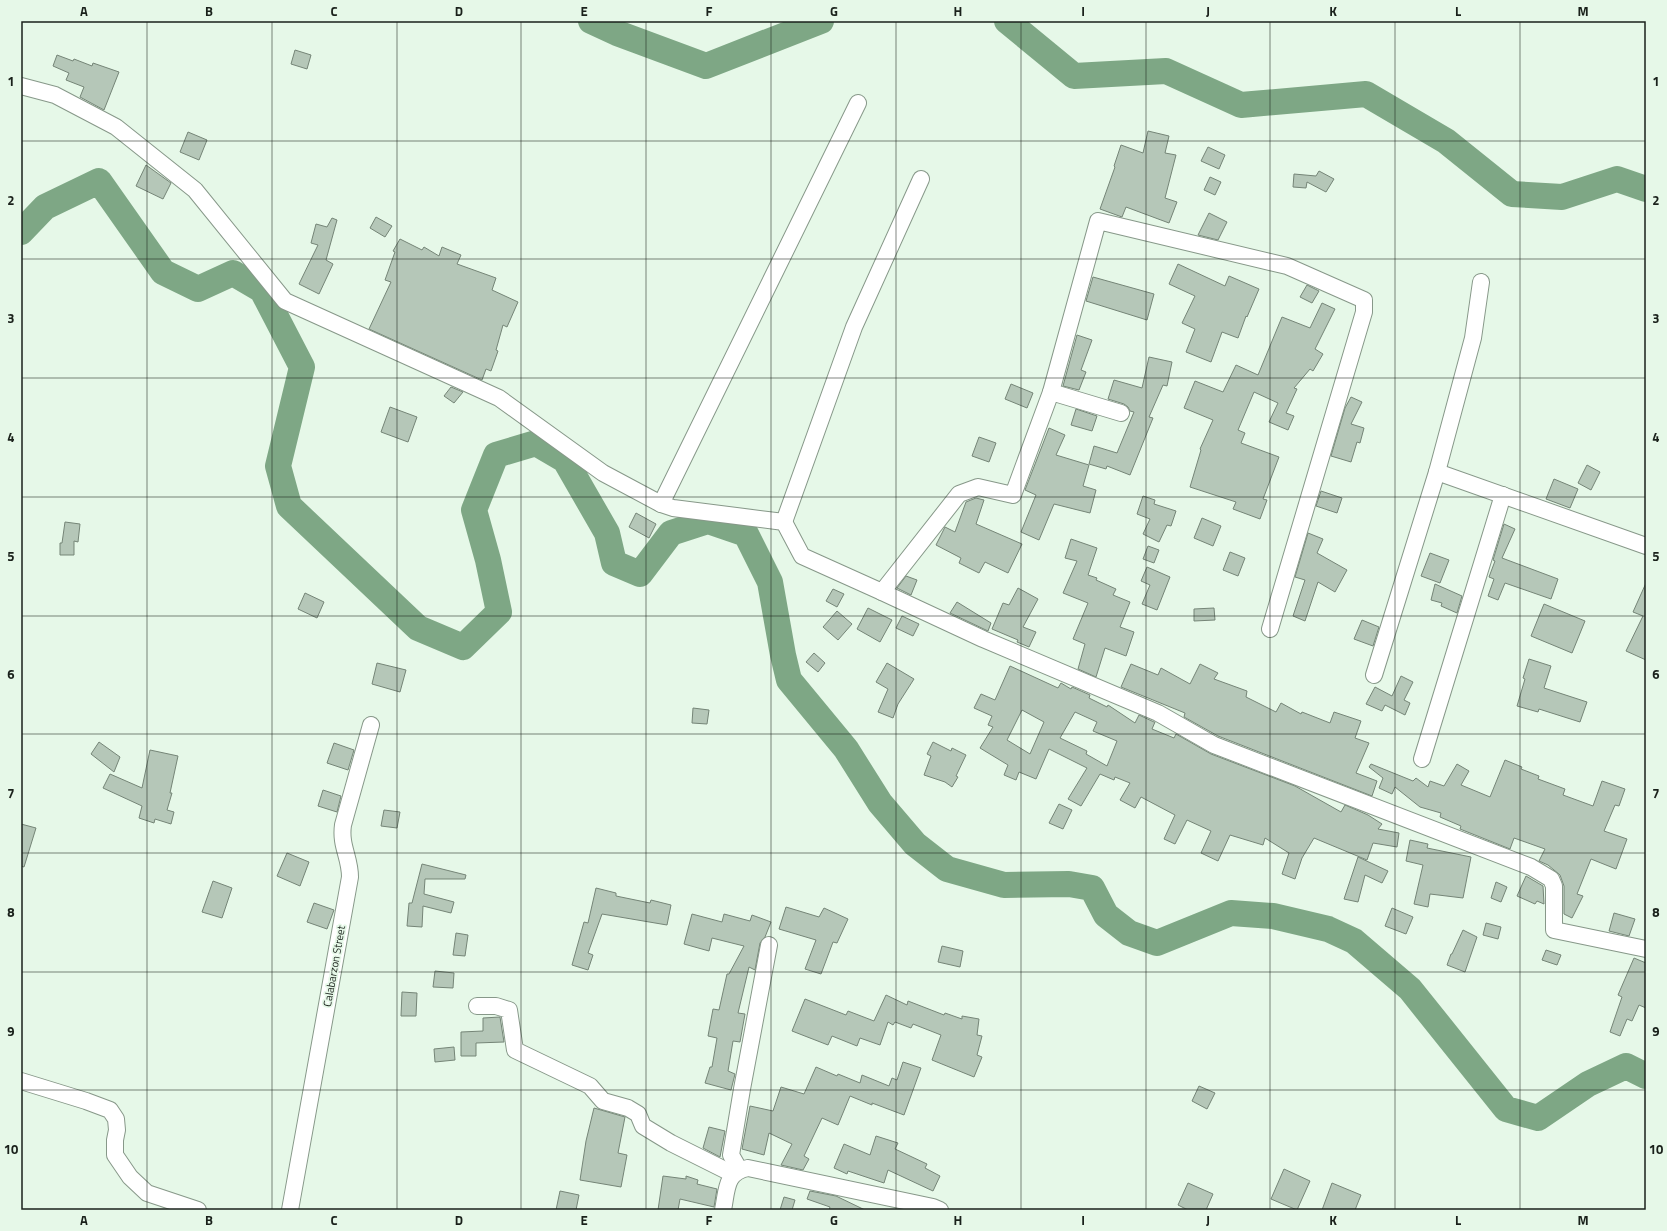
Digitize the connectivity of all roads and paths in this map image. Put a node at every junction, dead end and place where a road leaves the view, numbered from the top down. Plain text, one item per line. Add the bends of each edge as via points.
1 (21, 86) edge
2 (858, 103) dead end
3 (921, 179) dead end
4 (1481, 282) dead end
5 (1051, 392) junction
6 (1121, 413) dead end
7 (1436, 472) junction
8 (1503, 494) junction
9 (661, 504) junction
10 (784, 522) junction
11 (1646, 546) edge
12 (882, 592) junction
13 (1270, 629) dead end
14 (1374, 675) dead end
15 (371, 725) dead end
16 (1422, 759) dead end
17 (769, 945) dead end
18 (1646, 949) edge
19 (477, 1006) dead end
20 (21, 1081) edge
21 (736, 1172) junction
22 (198, 1210) edge
23 (290, 1210) edge
24 (723, 1210) edge
25 (940, 1210) edge

1 - 9 street via 55,95 116,127 196,190 285,301 498,398 603,474
2 - 9 street
3 - 10 street via 854,327
4 - 7 street via 1473,338
5 - 6 street
5 - 12 street via 1013,495 978,487 959,494
5 - 13 street via 1098,221 1287,266 1364,300 1364,312
7 - 8 street
7 - 14 street
8 - 11 street
8 - 16 street
9 - 10 street via 673,508
10 - 12 street via 802,556
12 - 18 street via 983,639 1158,713 1214,745 1531,867 1551,879 1554,886 1554,930
15 - 23 street, Calabarzon Street via 343,825 341,837 350,865 350,877
17 - 21 street via 731,1155
19 - 21 street via 496,1006 509,1010 515,1050 590,1086 603,1101 628,1108 638,1114 643,1126 671,1143
20 - 22 street via 86,1100 110,1110 116,1119 115,1155 130,1177 147,1193
21 - 24 street via 728,1184
21 - 25 street via 748,1168

